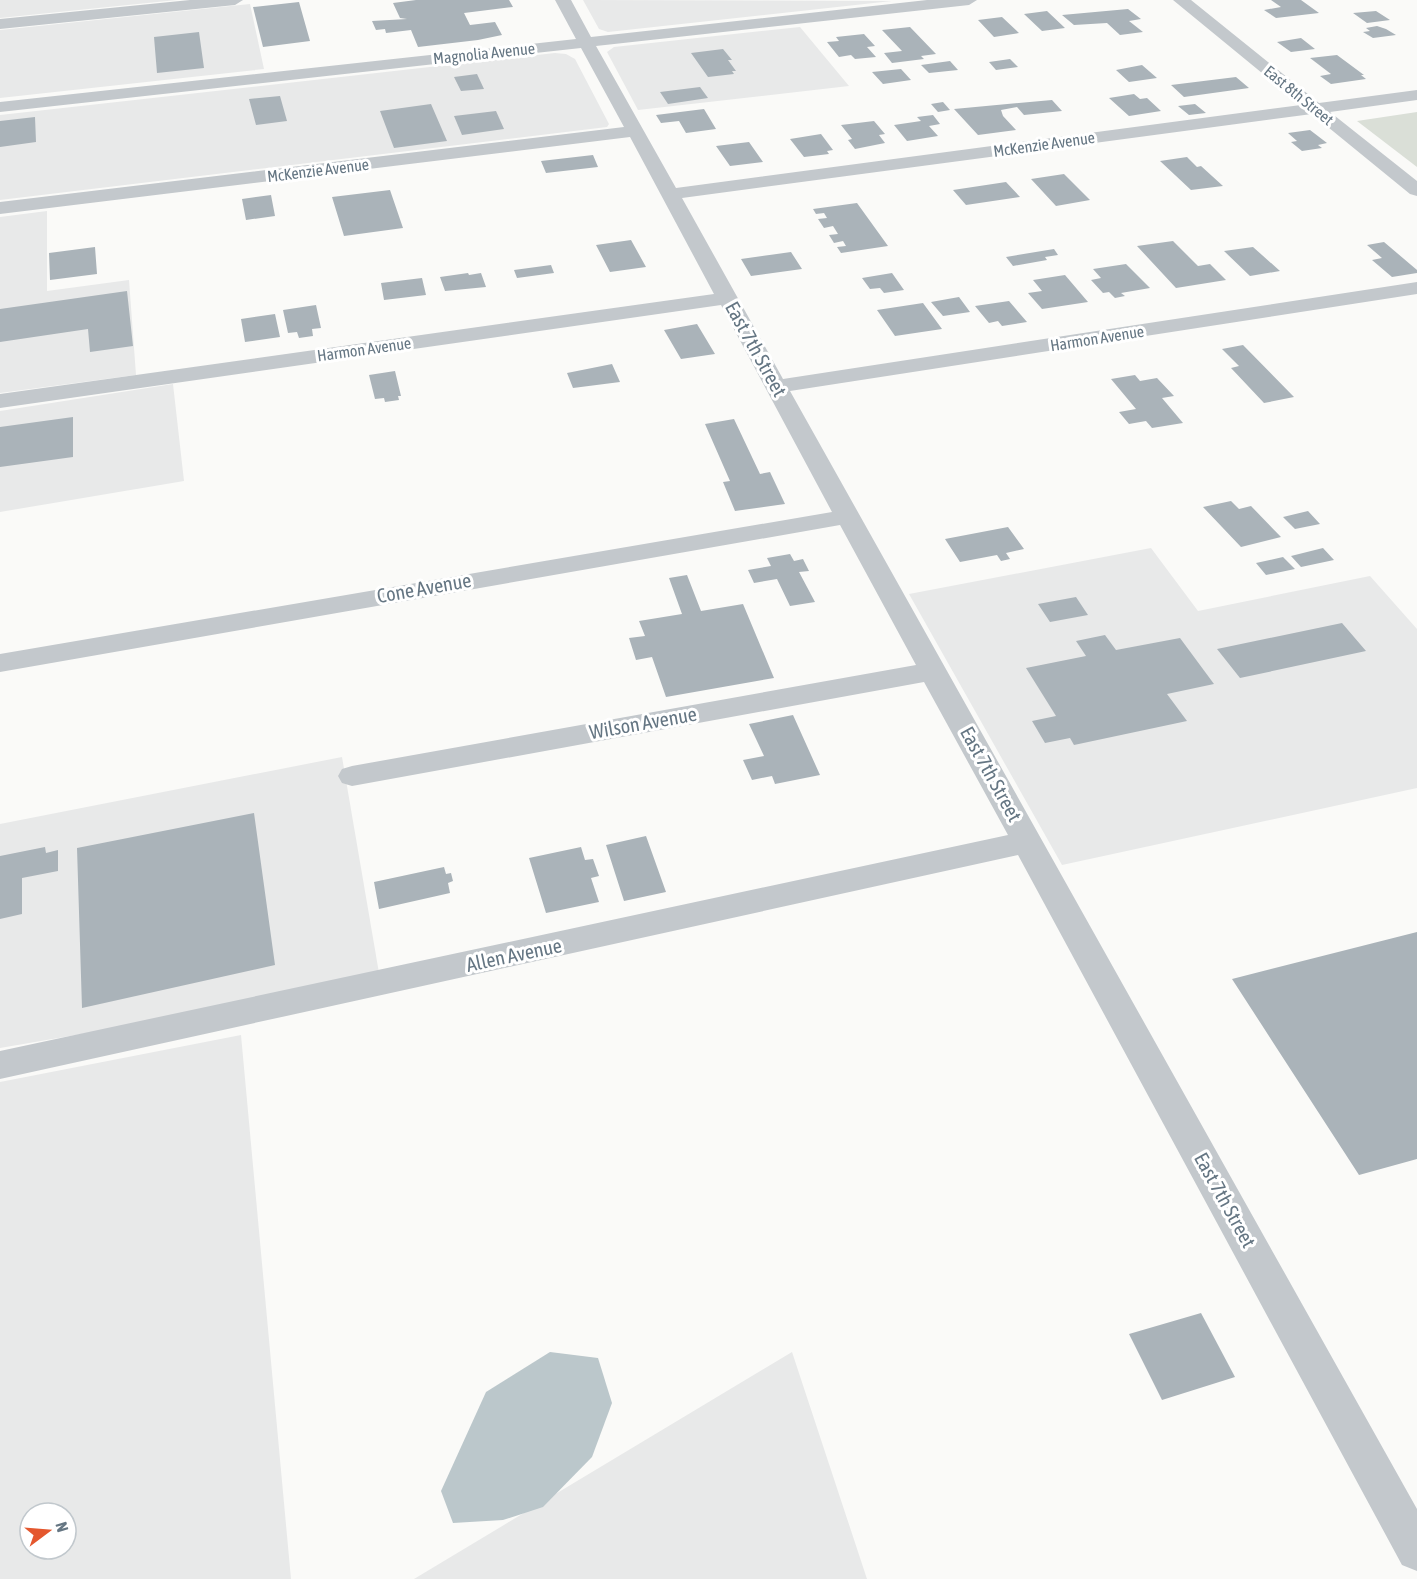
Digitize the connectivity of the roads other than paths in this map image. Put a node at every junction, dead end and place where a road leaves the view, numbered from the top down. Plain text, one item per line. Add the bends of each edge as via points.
1 (235, 0) edge
2 (563, 0) edge
3 (969, 0) edge
4 (1181, 0) edge
5 (0, 24) edge
6 (584, 42) junction
7 (1417, 95) edge
8 (0, 107) edge
9 (1316, 108) junction
10 (636, 132) junction
11 (1417, 190) edge
12 (672, 194) junction
13 (0, 208) edge
14 (1417, 288) edge
15 (728, 298) junction
16 (777, 386) junction
17 (0, 401) edge
18 (849, 516) junction
19 (0, 663) edge
20 (934, 671) junction
21 (352, 776) dead end
22 (1027, 842) junction
23 (0, 1065) edge
24 (1417, 1550) edge

1 - 5 street
2 - 6 street, East 7th Street
3 - 6 street, Magnolia Avenue
4 - 9 street, East 8th Street
6 - 8 street, Magnolia Avenue
6 - 10 street, East 7th Street
7 - 9 street, McKenzie Avenue
9 - 11 street, East 8th Street
9 - 12 street, McKenzie Avenue
10 - 12 street, East 7th Street
10 - 13 street, McKenzie Avenue
12 - 15 street, East 7th Street
14 - 16 street, Harmon Avenue
15 - 16 street, East 7th Street
15 - 17 street, Harmon Avenue
16 - 18 street, East 7th Street
18 - 19 street, Cone Avenue
18 - 20 street, East 7th Street
20 - 21 street, Wilson Avenue
20 - 22 street, East 7th Street
22 - 23 street, Allen Avenue
22 - 24 street, East 7th Street

